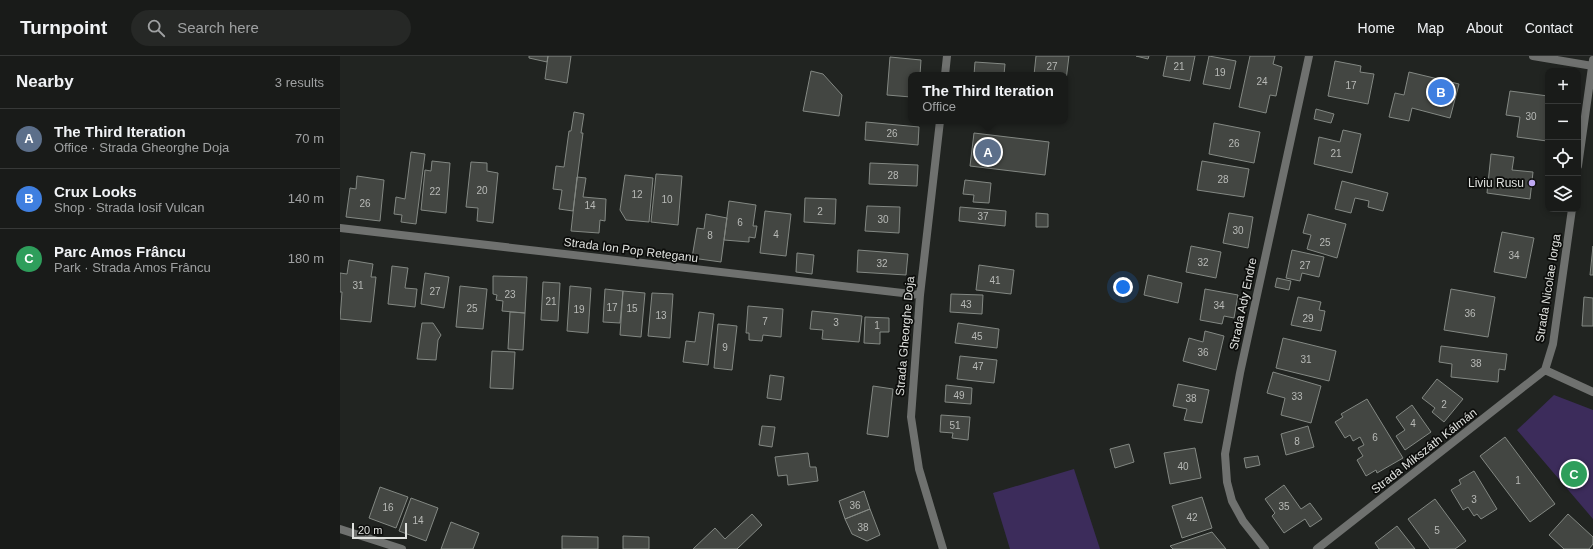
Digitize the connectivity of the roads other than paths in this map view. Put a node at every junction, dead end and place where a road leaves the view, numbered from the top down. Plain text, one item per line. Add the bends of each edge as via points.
1 (947, 56) edge
2 (1309, 56) edge
3 (1533, 56) edge
4 (1593, 64) edge
5 (945, 72) edge
6 (940, 124) edge
7 (1581, 146) edge
8 (1572, 212) edge
9 (340, 228) edge
10 (920, 295) junction
11 (1545, 370) junction
12 (1593, 392) edge
13 (340, 529) edge
14 (402, 549) edge
15 (943, 549) edge
16 (1265, 549) edge
17 (1318, 549) edge

1 - 5 street
2 - 16 street, Strada Ady Endre via 1240,373 1225,454 1227,482 1232,501 1243,522
3 - 4 street
4 - 7 street
6 - 10 street, Strada Gheorghe Doja
8 - 11 street, Strada Nicolae Iorga via 1552,344
9 - 10 street, Strada Ion Pop Reteganu
10 - 15 street, Strada Gheorghe Doja via 911,417 919,469
11 - 12 street
11 - 17 street, Strada Mikszáth Kálmán
13 - 14 street

